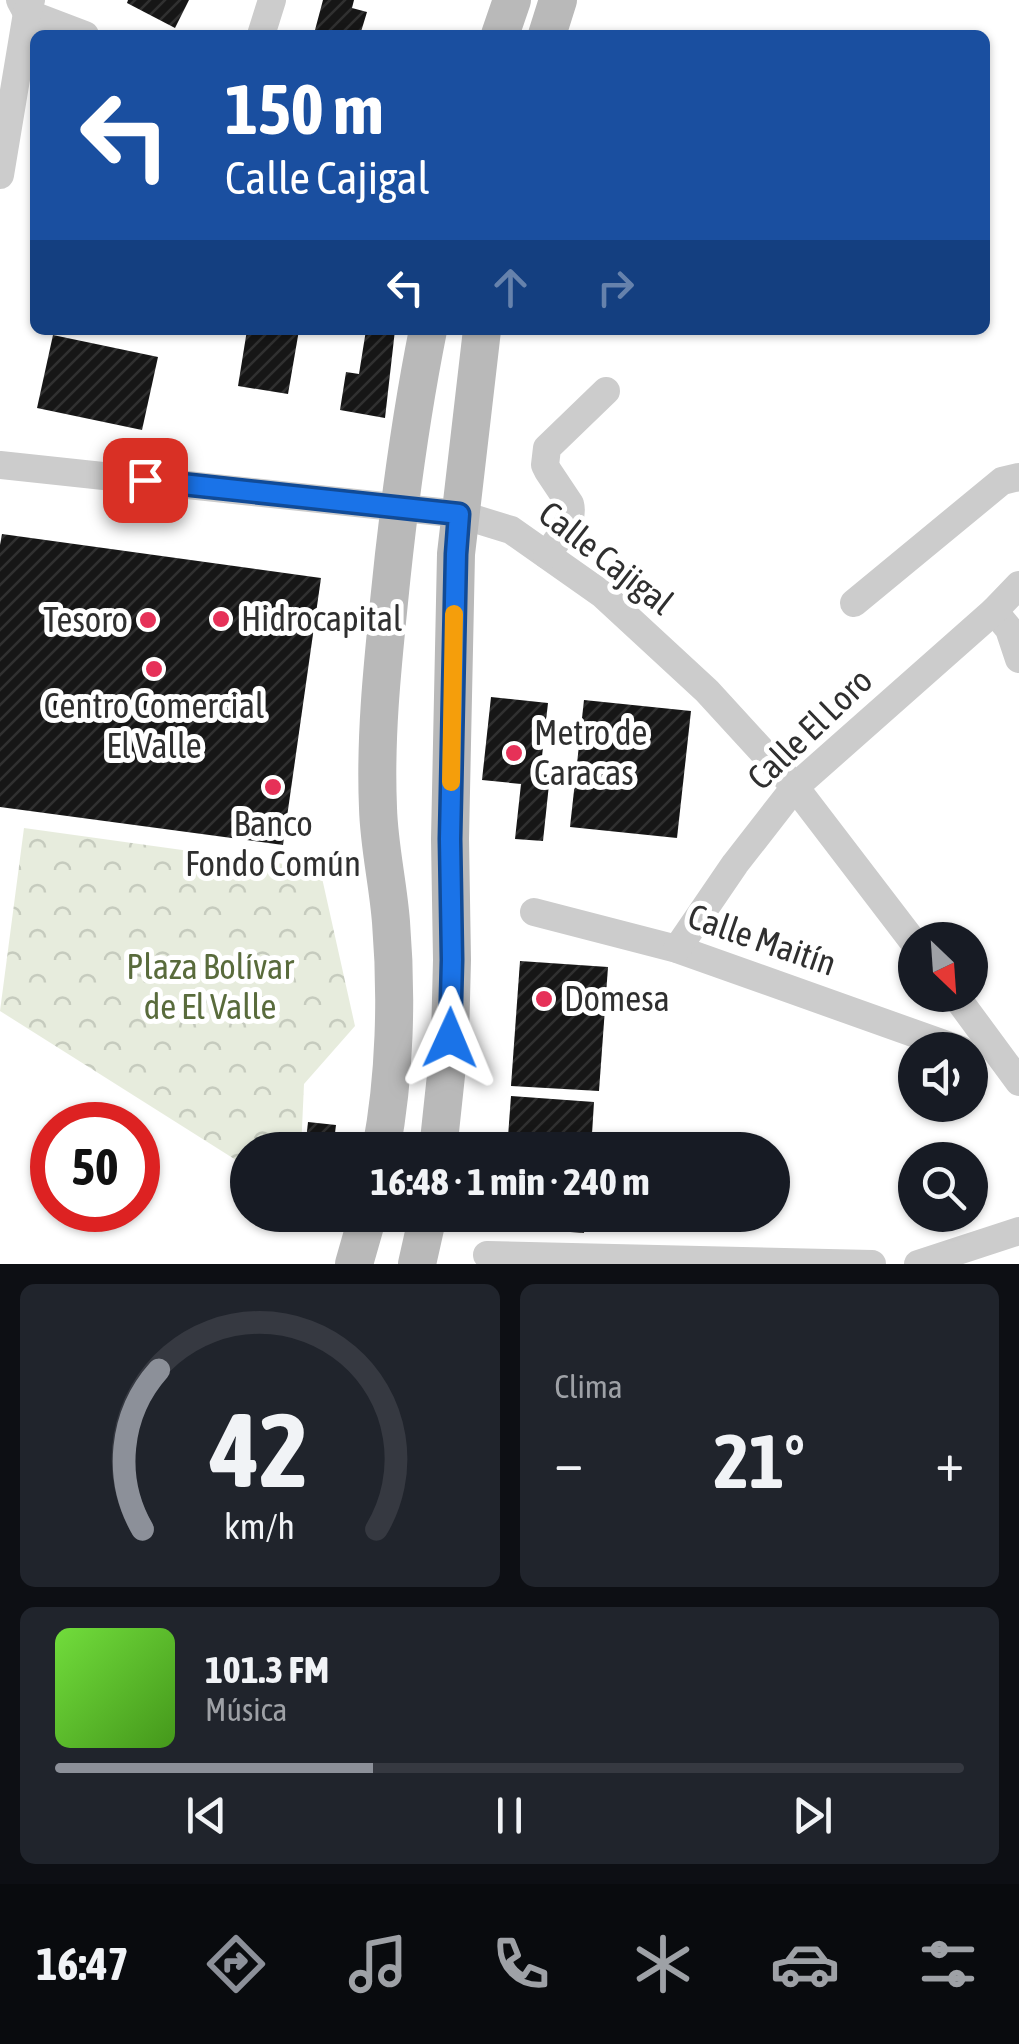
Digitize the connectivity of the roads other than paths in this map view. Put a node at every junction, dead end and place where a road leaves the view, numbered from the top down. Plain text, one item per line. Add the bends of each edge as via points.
1 (272, 0) edge
2 (512, 0) edge
3 (558, 0) edge
4 (26, 4) edge
5 (75, 30) edge
6 (263, 30) edge
7 (502, 30) edge
8 (549, 30) edge
9 (0, 175) edge
10 (427, 335) edge
11 (481, 335) edge
12 (606, 391) dead end
13 (0, 465) edge
14 (1019, 477) edge
15 (399, 508) junction
16 (459, 514) junction
17 (547, 555) junction
18 (1019, 584) edge
19 (854, 602) dead end
20 (994, 611) junction
21 (1019, 659) edge
22 (794, 787) junction
23 (534, 912) dead end
24 (898, 922) edge
25 (677, 949) junction
26 (968, 1012) edge
27 (910, 1032) edge
28 (988, 1060) edge
29 (1016, 1071) edge
30 (383, 1132) edge
31 (440, 1132) edge
32 (363, 1232) edge
33 (424, 1232) edge
34 (1019, 1232) edge
35 (488, 1255) dead end
36 (354, 1264) edge
37 (417, 1264) edge
38 (872, 1264) edge
39 (918, 1264) edge

1 - 6 street
2 - 7 main road
3 - 8 main road
4 - 5 street
4 - 9 street
10 - 15 main road
11 - 16 main road
12 - 17 street via 547,448 546,464 572,512
13 - 15 street, Calle Cajigal
14 - 19 street via 1002,480
15 - 16 street, Calle Cajigal
15 - 30 main road via 379,707 378,806 394,984
16 - 17 street, Calle Cajigal via 511,530
16 - 31 main road via 450,1038
17 - 22 street, Calle Cajigal via 602,594 706,691
18 - 20 street, Calle El Loro
20 - 21 street
20 - 22 street, Calle El Loro
22 - 24 street, Calle Cajigal
22 - 25 street, Calle El Loro
23 - 25 street, Calle Maitín
25 - 27 street, Calle Maitín
26 - 29 street
28 - 29 street
32 - 36 main road
33 - 37 main road
34 - 39 street
35 - 38 street

